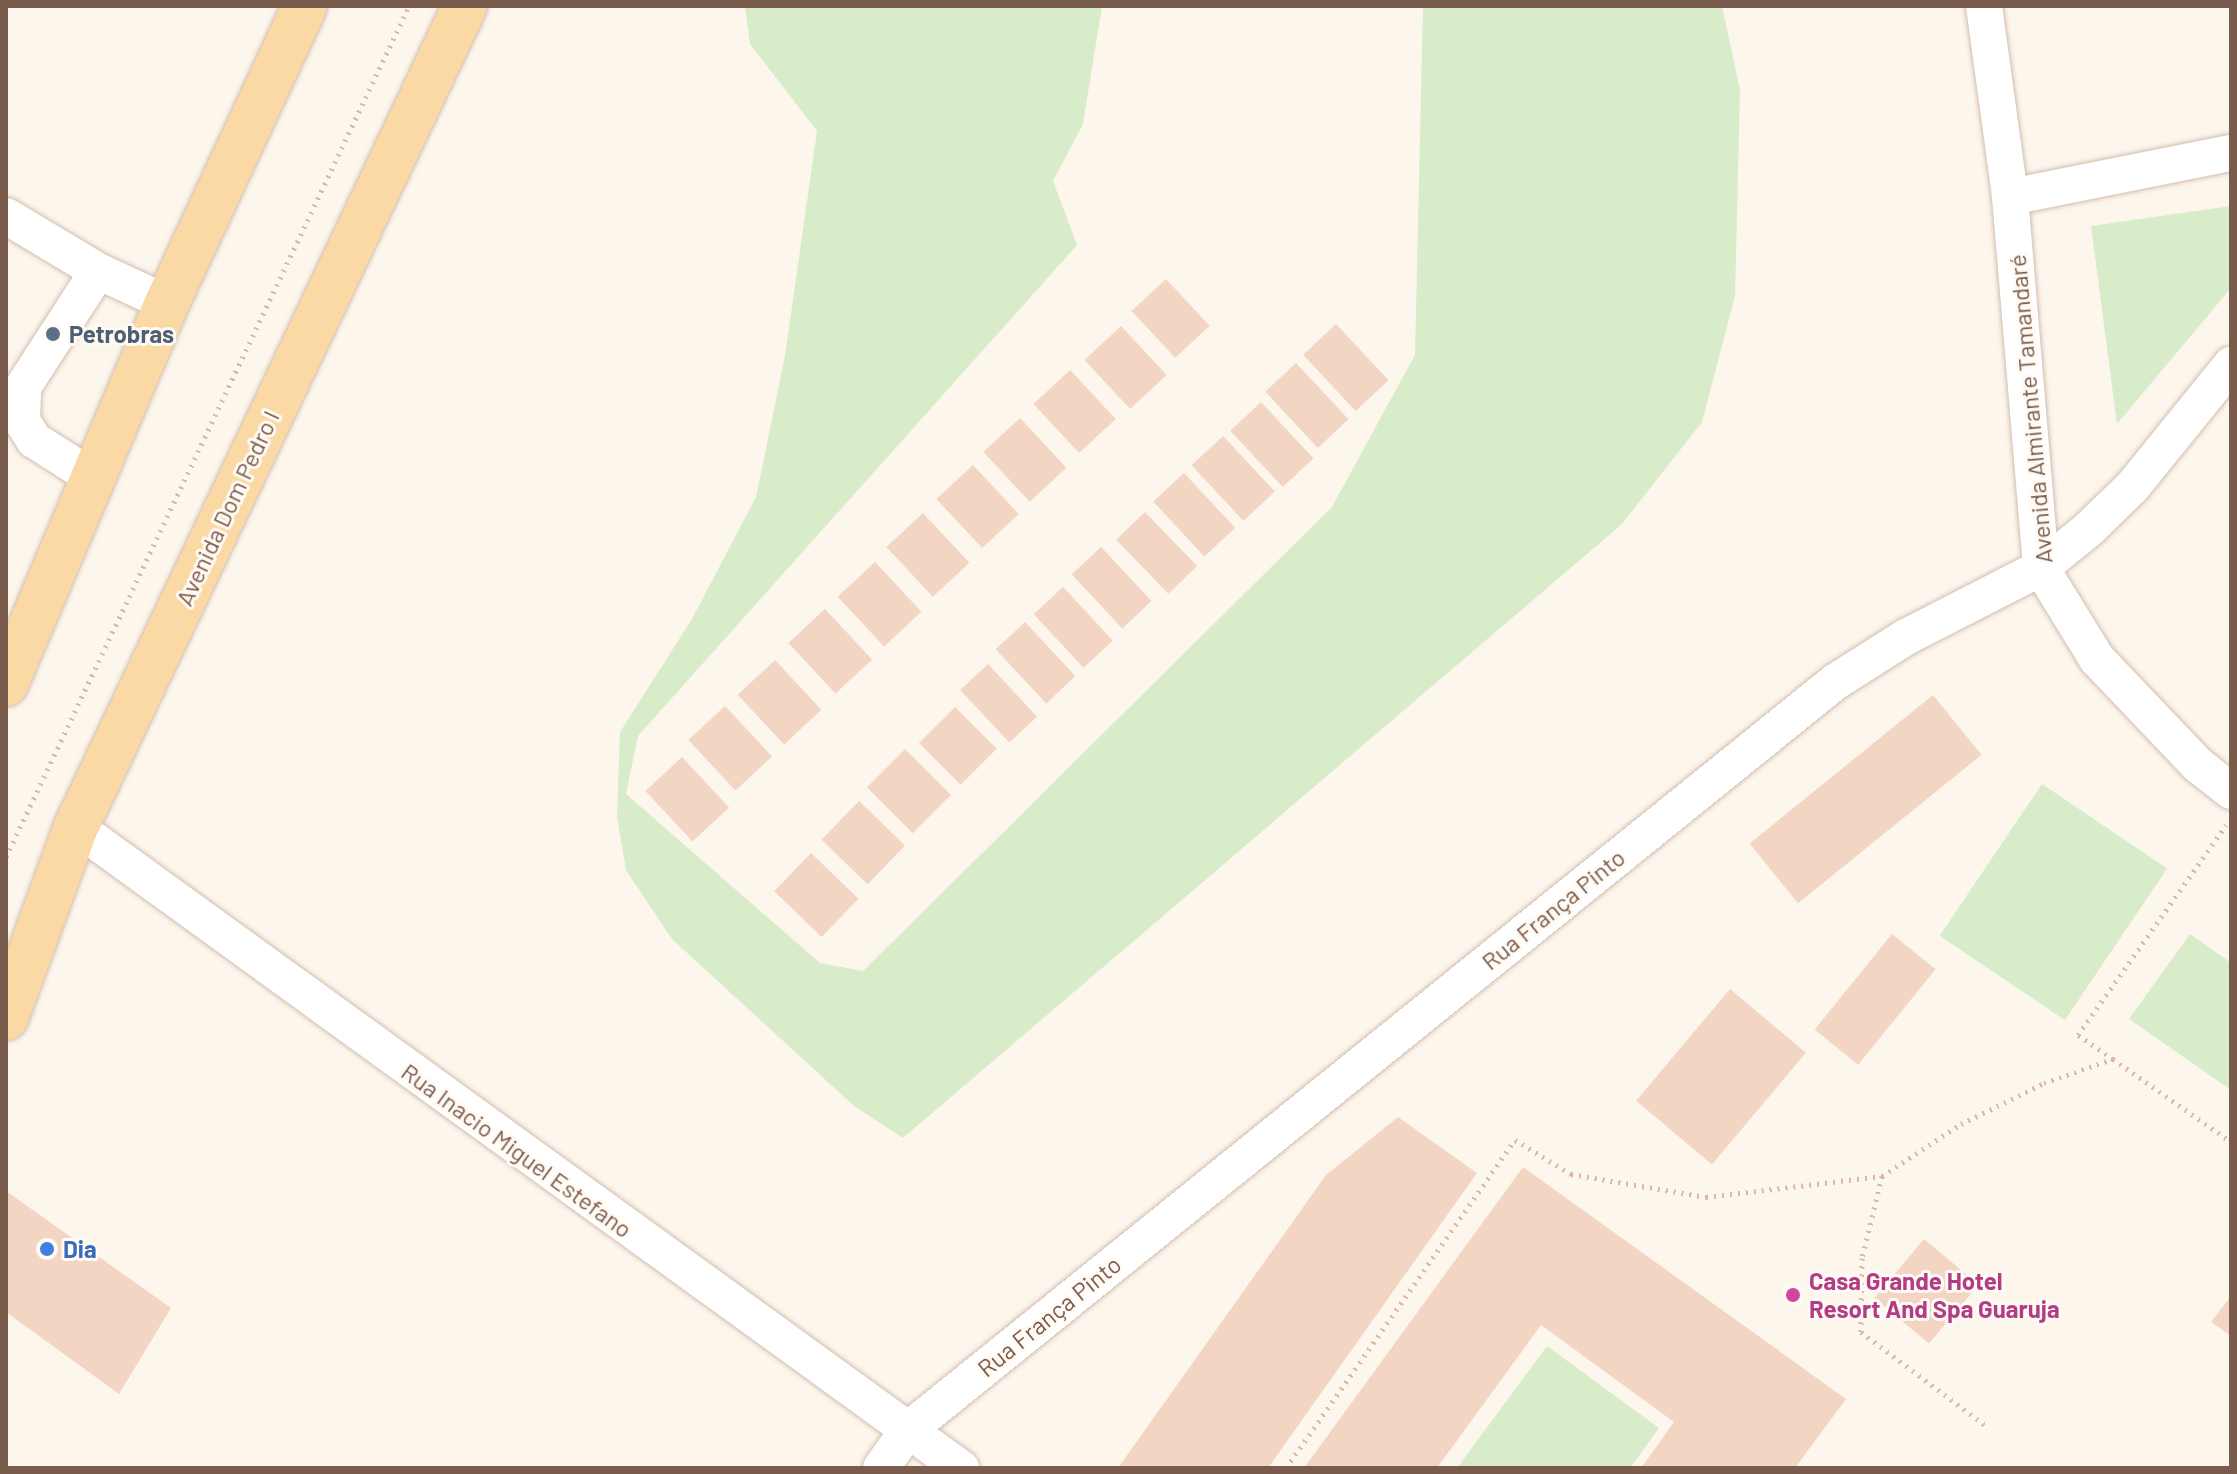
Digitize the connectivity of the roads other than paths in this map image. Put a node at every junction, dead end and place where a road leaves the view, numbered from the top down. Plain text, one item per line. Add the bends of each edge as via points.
1 (305, 6) edge
2 (465, 6) edge
3 (1984, 6) edge
4 (2231, 153) edge
5 (2010, 197) junction
6 (6, 216) edge
7 (98, 271) junction
8 (167, 303) junction
9 (2231, 365) edge
10 (92, 477) junction
11 (2041, 568) junction
12 (6, 684) edge
13 (2231, 791) edge
14 (76, 827) junction
15 (41, 922) junction
16 (6, 953) edge
17 (6, 1018) edge
18 (908, 1430) junction
19 (881, 1468) edge
20 (961, 1468) edge

1 - 8 main road
2 - 14 main road, Avenida Dom Pedro I
3 - 5 street, Avenida Almirante Tamandaré
4 - 5 street
5 - 11 street, Avenida Almirante Tamandaré
6 - 7 street
7 - 8 street
7 - 10 street via 23,387 22,421 34,440
8 - 10 main road
9 - 11 street, Rua França Pinto via 2133,486
10 - 12 main road
11 - 13 street, Avenida Almirante Tamandaré via 2097,659 2188,755
11 - 18 street, Rua França Pinto via 1906,637 1835,682
14 - 15 main road, Avenida Dom Pedro I
14 - 18 street, Rua Inacio Miguel Estefano
15 - 16 main road
15 - 17 main road, Avenida Dom Pedro I
18 - 19 street, Rua França Pinto
18 - 20 street, Rua Inacio Miguel Estefano

